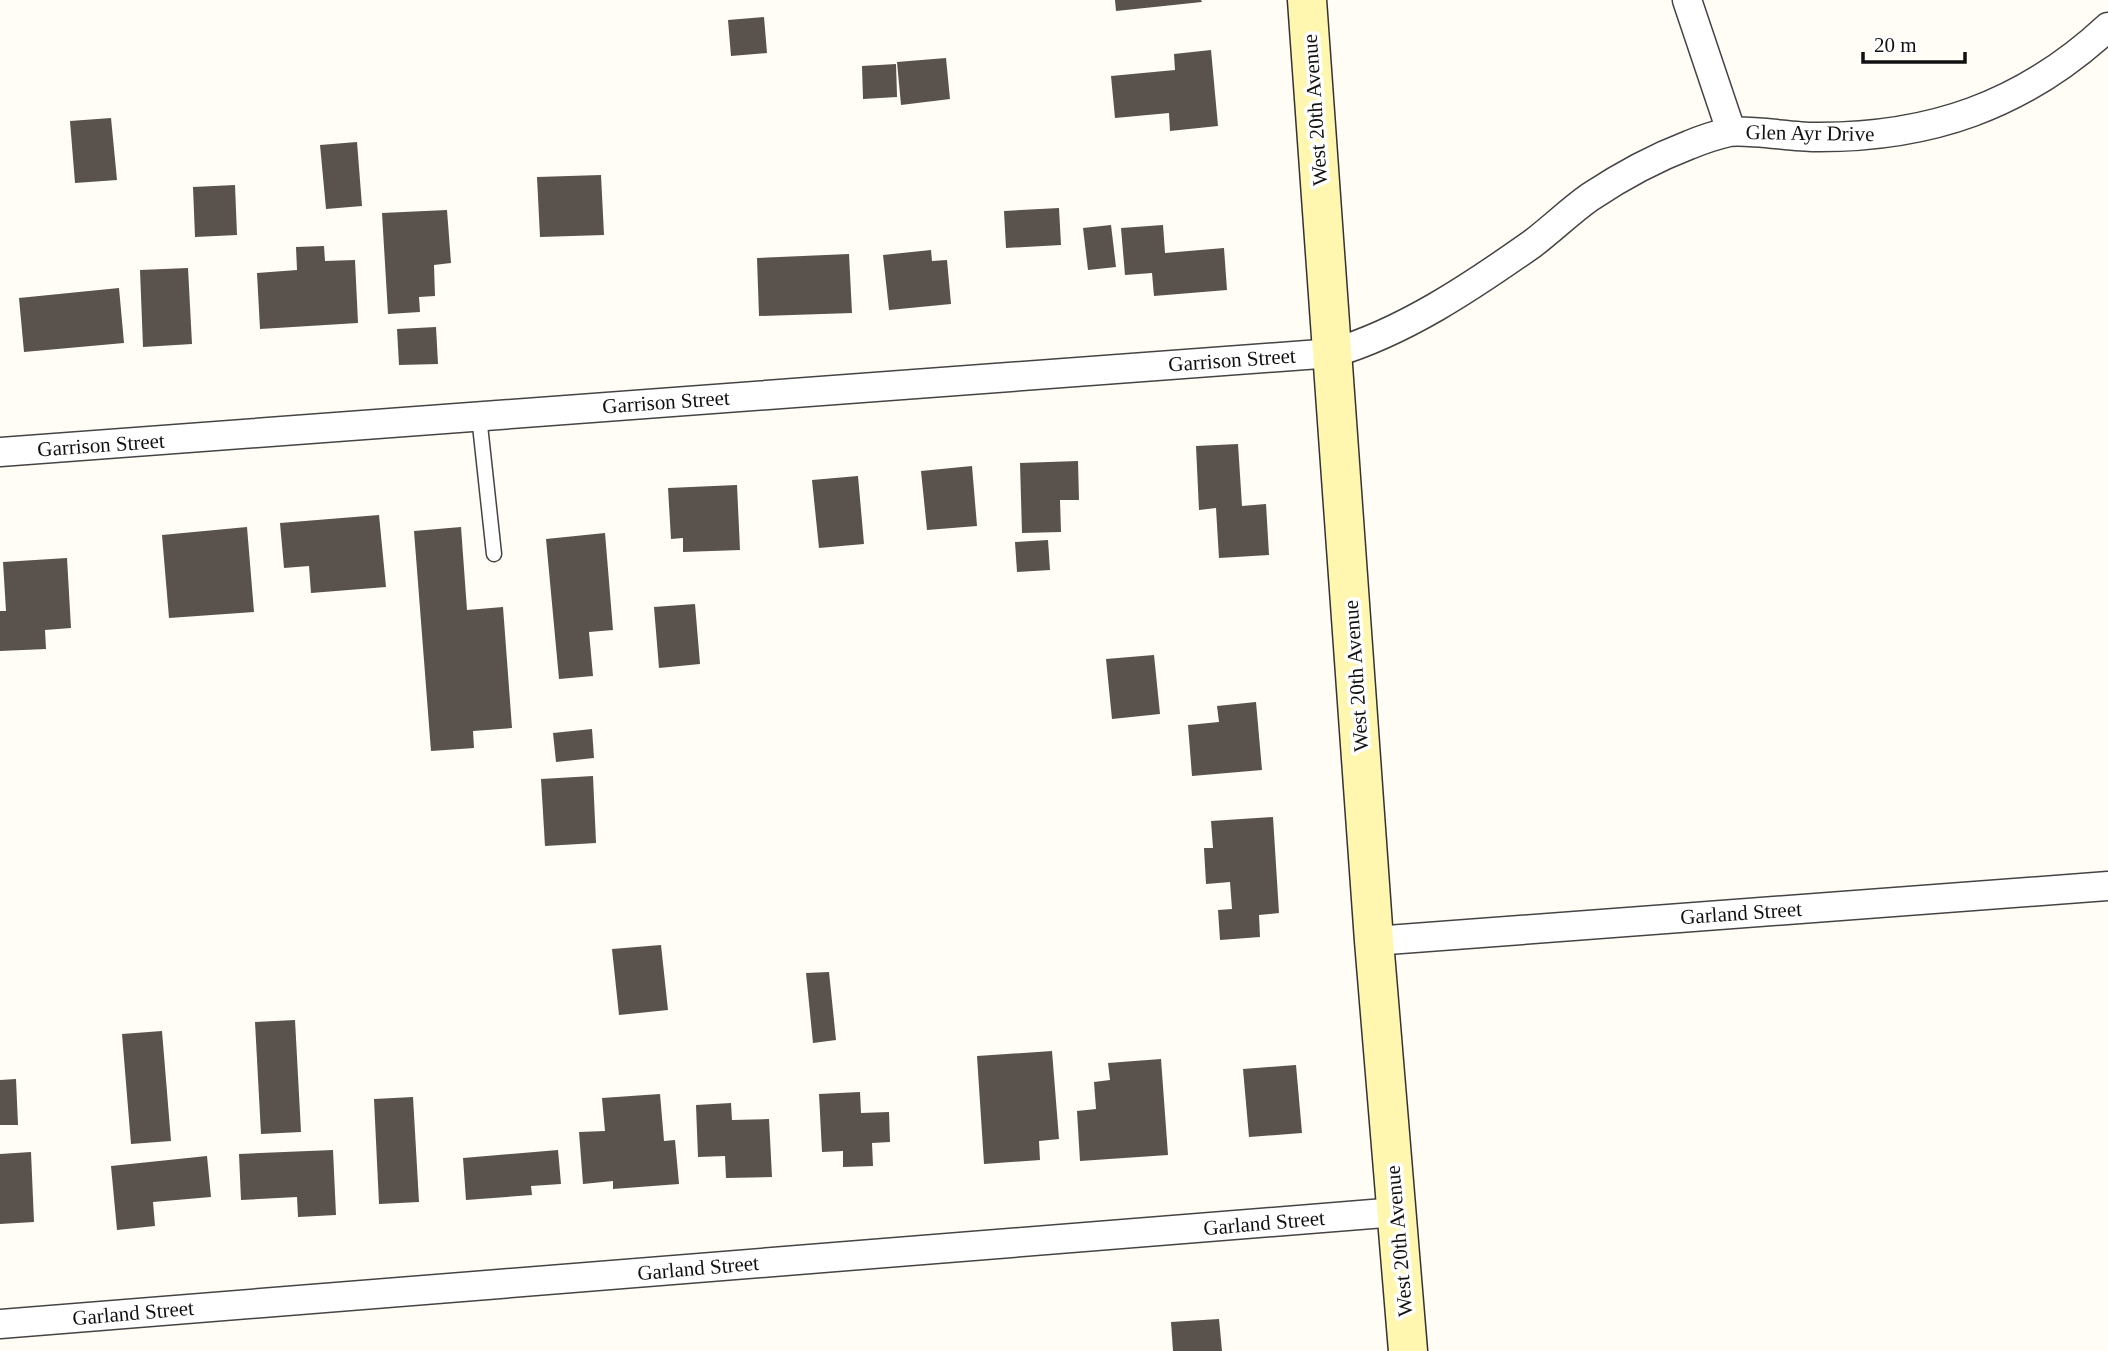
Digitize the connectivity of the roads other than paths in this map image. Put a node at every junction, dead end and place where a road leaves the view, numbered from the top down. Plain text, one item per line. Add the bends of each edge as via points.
1 (1307, 0) edge
2 (1687, 0) edge
3 (2108, 27) edge
4 (1731, 131) junction
5 (1333, 353) junction
6 (479, 416) junction
7 (0, 452) edge
8 (494, 554) dead end
9 (2108, 886) edge
10 (1374, 941) junction
11 (1397, 1212) junction
12 (0, 1324) edge
13 (1408, 1351) edge

1 - 5 street, West 20th Avenue
2 - 4 street
3 - 4 street, Glen Ayr Drive via 2028,88 1984,110 1933,125 1874,136 1773,136
4 - 5 street, Glen Ayr Drive via 1640,168 1589,198 1457,294 1371,341
5 - 6 street, Garrison Street
5 - 10 street, West 20th Avenue
6 - 7 street, Garrison Street
6 - 8 lane
9 - 10 street, Garland Street
10 - 11 street, West 20th Avenue
11 - 12 street, Garland Street
11 - 13 street, West 20th Avenue

